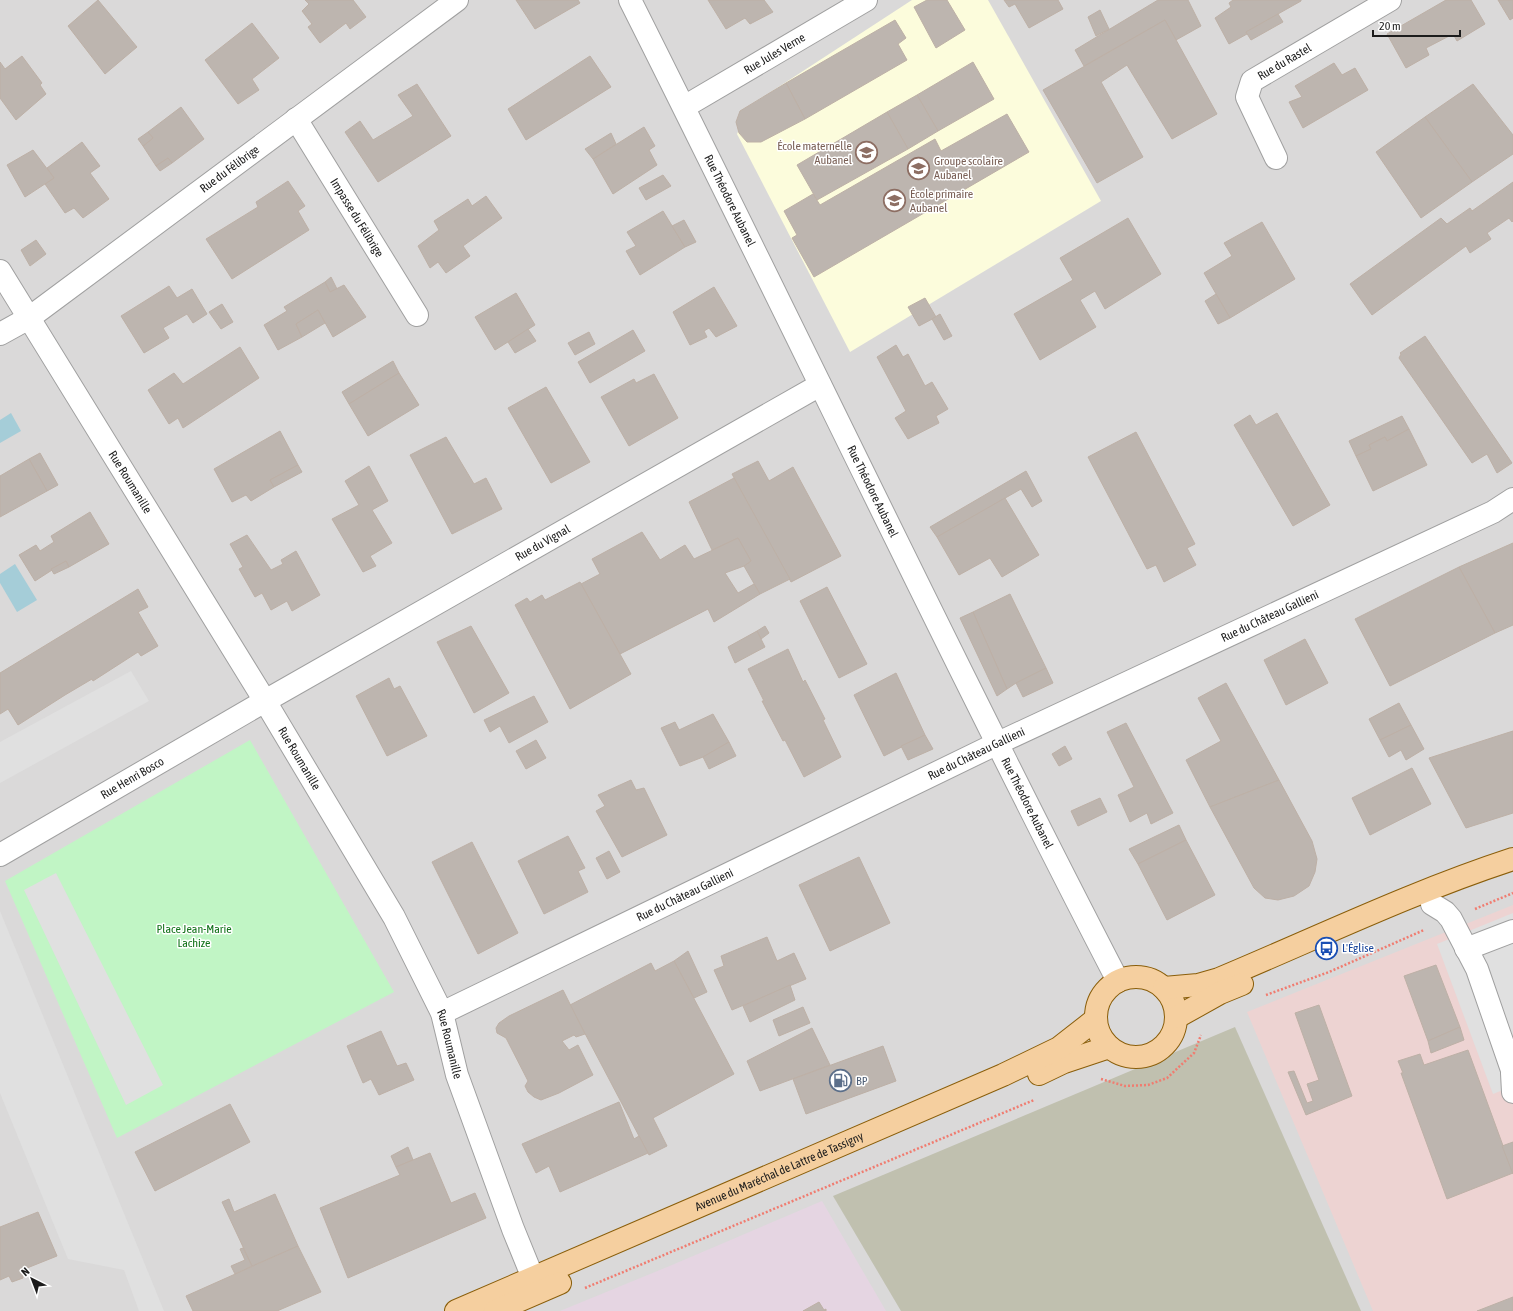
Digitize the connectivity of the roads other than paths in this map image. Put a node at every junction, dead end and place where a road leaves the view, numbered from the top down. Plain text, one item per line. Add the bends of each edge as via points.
1 (456, 0) edge
2 (630, 0) edge
3 (866, 0) edge
4 (1390, 0) edge
5 (684, 107) junction
6 (296, 119) junction
7 (1276, 158) dead end
8 (0, 271) edge
9 (417, 315) dead end
10 (29, 318) junction
11 (0, 334) edge
12 (820, 385) junction
13 (1513, 499) edge
14 (265, 701) junction
15 (996, 744) junction
16 (0, 855) edge
17 (1513, 859) edge
18 (1513, 873) edge
19 (1432, 904) junction
20 (1513, 931) edge
21 (1466, 949) junction
22 (1118, 981) junction
23 (1164, 988) junction
24 (442, 1012) junction
25 (1177, 1017) junction
26 (1096, 1019) junction
27 (1109, 1047) junction
28 (1513, 1079) edge
29 (533, 1278) junction
30 (456, 1311) edge
31 (495, 1311) edge

1 - 6 street, Rue du Félibrige
2 - 5 street, Rue Théodore Aubanel
3 - 5 street, Rue Jules Verne
4 - 7 street, Rue du Rastel via 1252,81 1247,97
5 - 12 street, Rue Théodore Aubanel
6 - 9 street, Impasse du Félibrige
6 - 10 street, Rue du Félibrige
8 - 10 street, Rue Roumanille
10 - 11 street, Rue du Félibrige
10 - 14 street, Rue Roumanille
12 - 14 street, Rue du Vignal
12 - 15 street, Rue Théodore Aubanel
13 - 15 street, Rue du Château Gallieni via 1493,512
14 - 16 street, Rue Henri Bosco
14 - 24 street, Rue Roumanille via 394,917
15 - 22 street, Rue Théodore Aubanel
15 - 24 street, Rue du Château Gallieni
17 - 23 main road via 1376,910 1219,979 1198,985
18 - 19 main road
19 - 21 street via 1451,919
19 - 25 main road via 1220,993
20 - 21 street
21 - 28 street via 1477,969
22 - 23 main road via 1134,977 1150,980
22 - 26 main road via 1106,991 1098,1004
23 - 25 main road via 1173,1002
24 - 29 street, Rue Roumanille via 457,1074
25 - 27 main road via 1174,1032 1165,1046 1152,1054 1138,1058 1122,1055
26 - 27 main road via 1102,1039
26 - 29 main road, Avenue du Maréchal de Lattre de Tassigny via 1059,1048 1003,1075
27 - 31 main road, Avenue du Maréchal de Lattre de Tassigny via 1064,1062
29 - 30 main road, Avenue du Maréchal de Lattre de Tassigny

